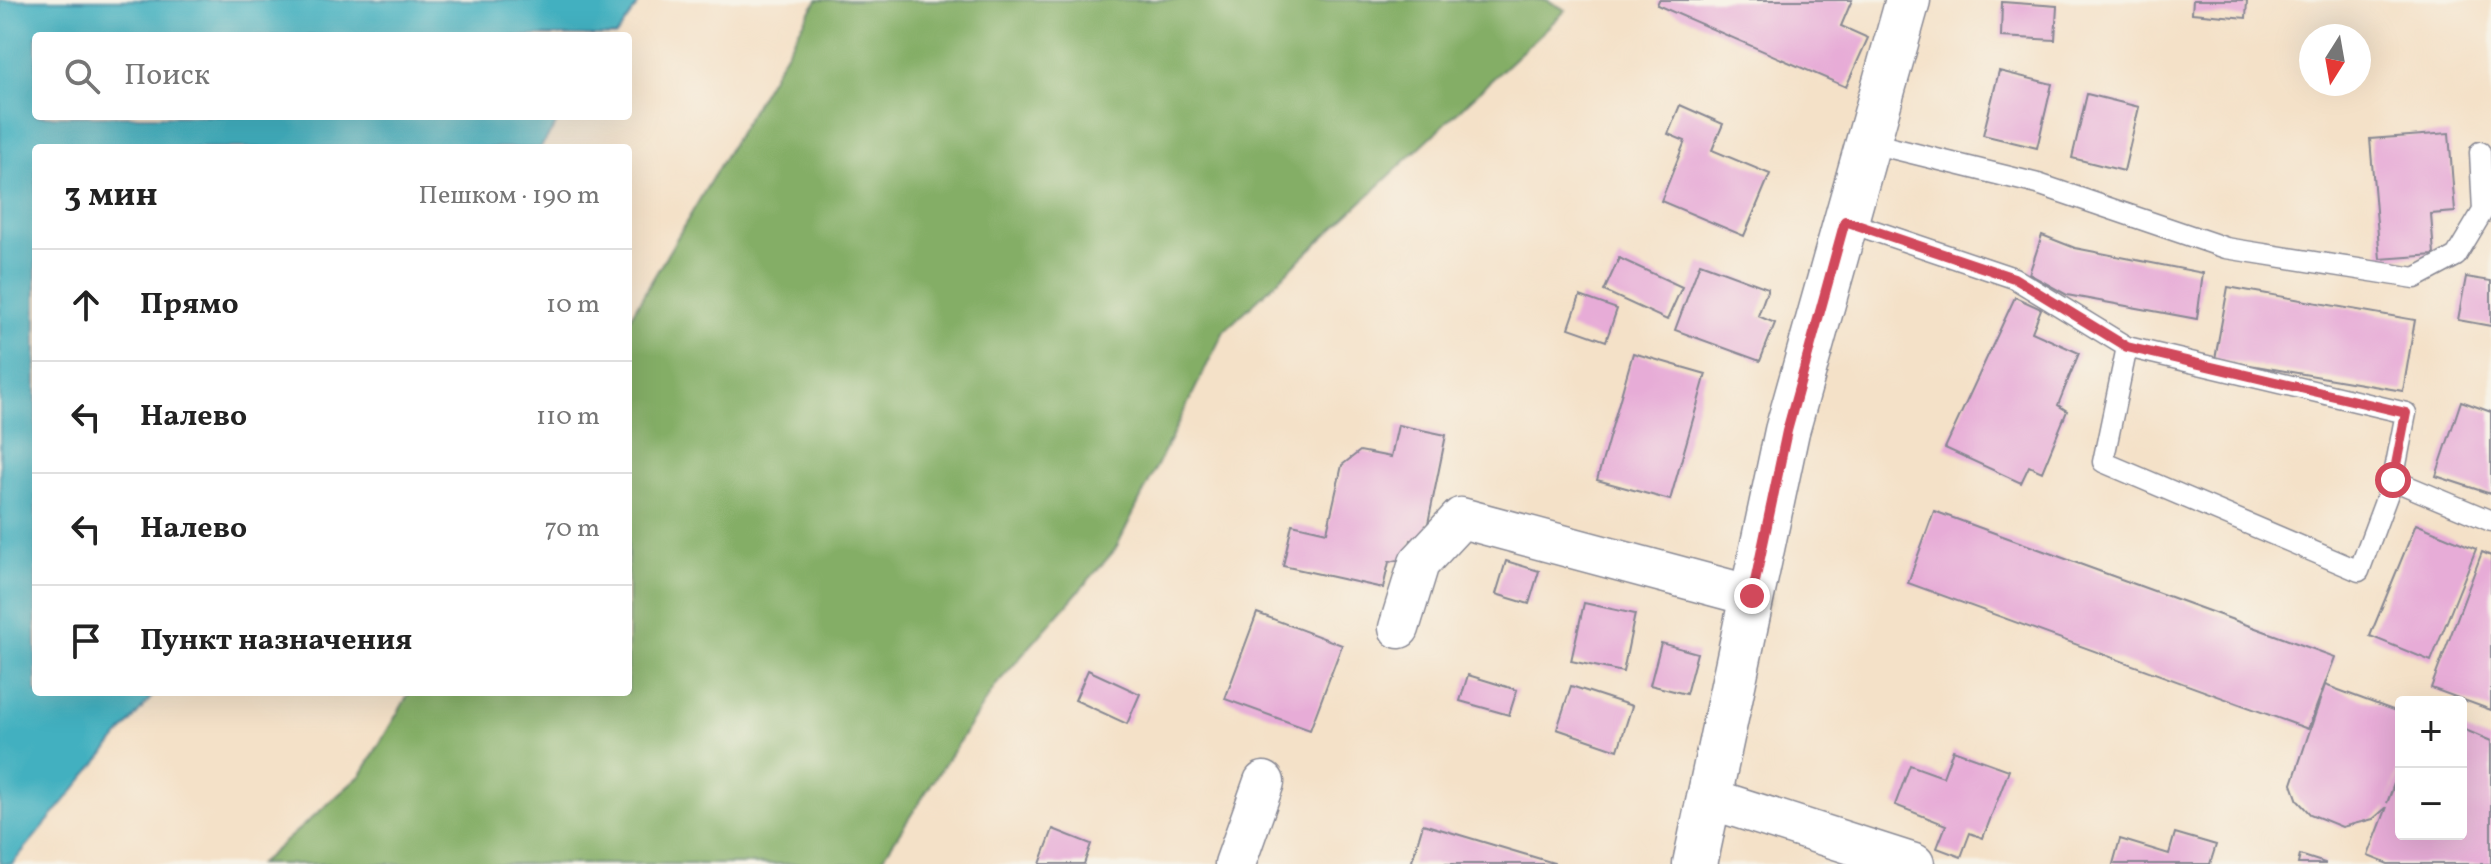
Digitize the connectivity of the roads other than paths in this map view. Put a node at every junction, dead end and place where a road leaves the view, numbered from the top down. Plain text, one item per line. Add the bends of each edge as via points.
1 (1908, 0) edge
2 (1867, 142) junction
3 (2480, 152) dead end
4 (1845, 221) junction
5 (2127, 347) junction
6 (2393, 480) junction
7 (2491, 521) edge
8 (1752, 596) junction
9 (1399, 628) dead end
10 (1264, 782) dead end
11 (1708, 798) junction
12 (1235, 864) edge
13 (1695, 864) edge
14 (1914, 864) edge

1 - 2 street
2 - 3 lane via 2038,184 2226,248 2415,278 2456,256 2483,211
2 - 4 street
4 - 5 lane via 2014,278
4 - 8 street via 1787,431
5 - 6 lane via 2406,413
5 - 6 lane via 2103,462 2359,571
6 - 7 lane
8 - 9 street via 1461,518 1419,563
8 - 11 street
10 - 12 street
11 - 13 street
11 - 14 street

